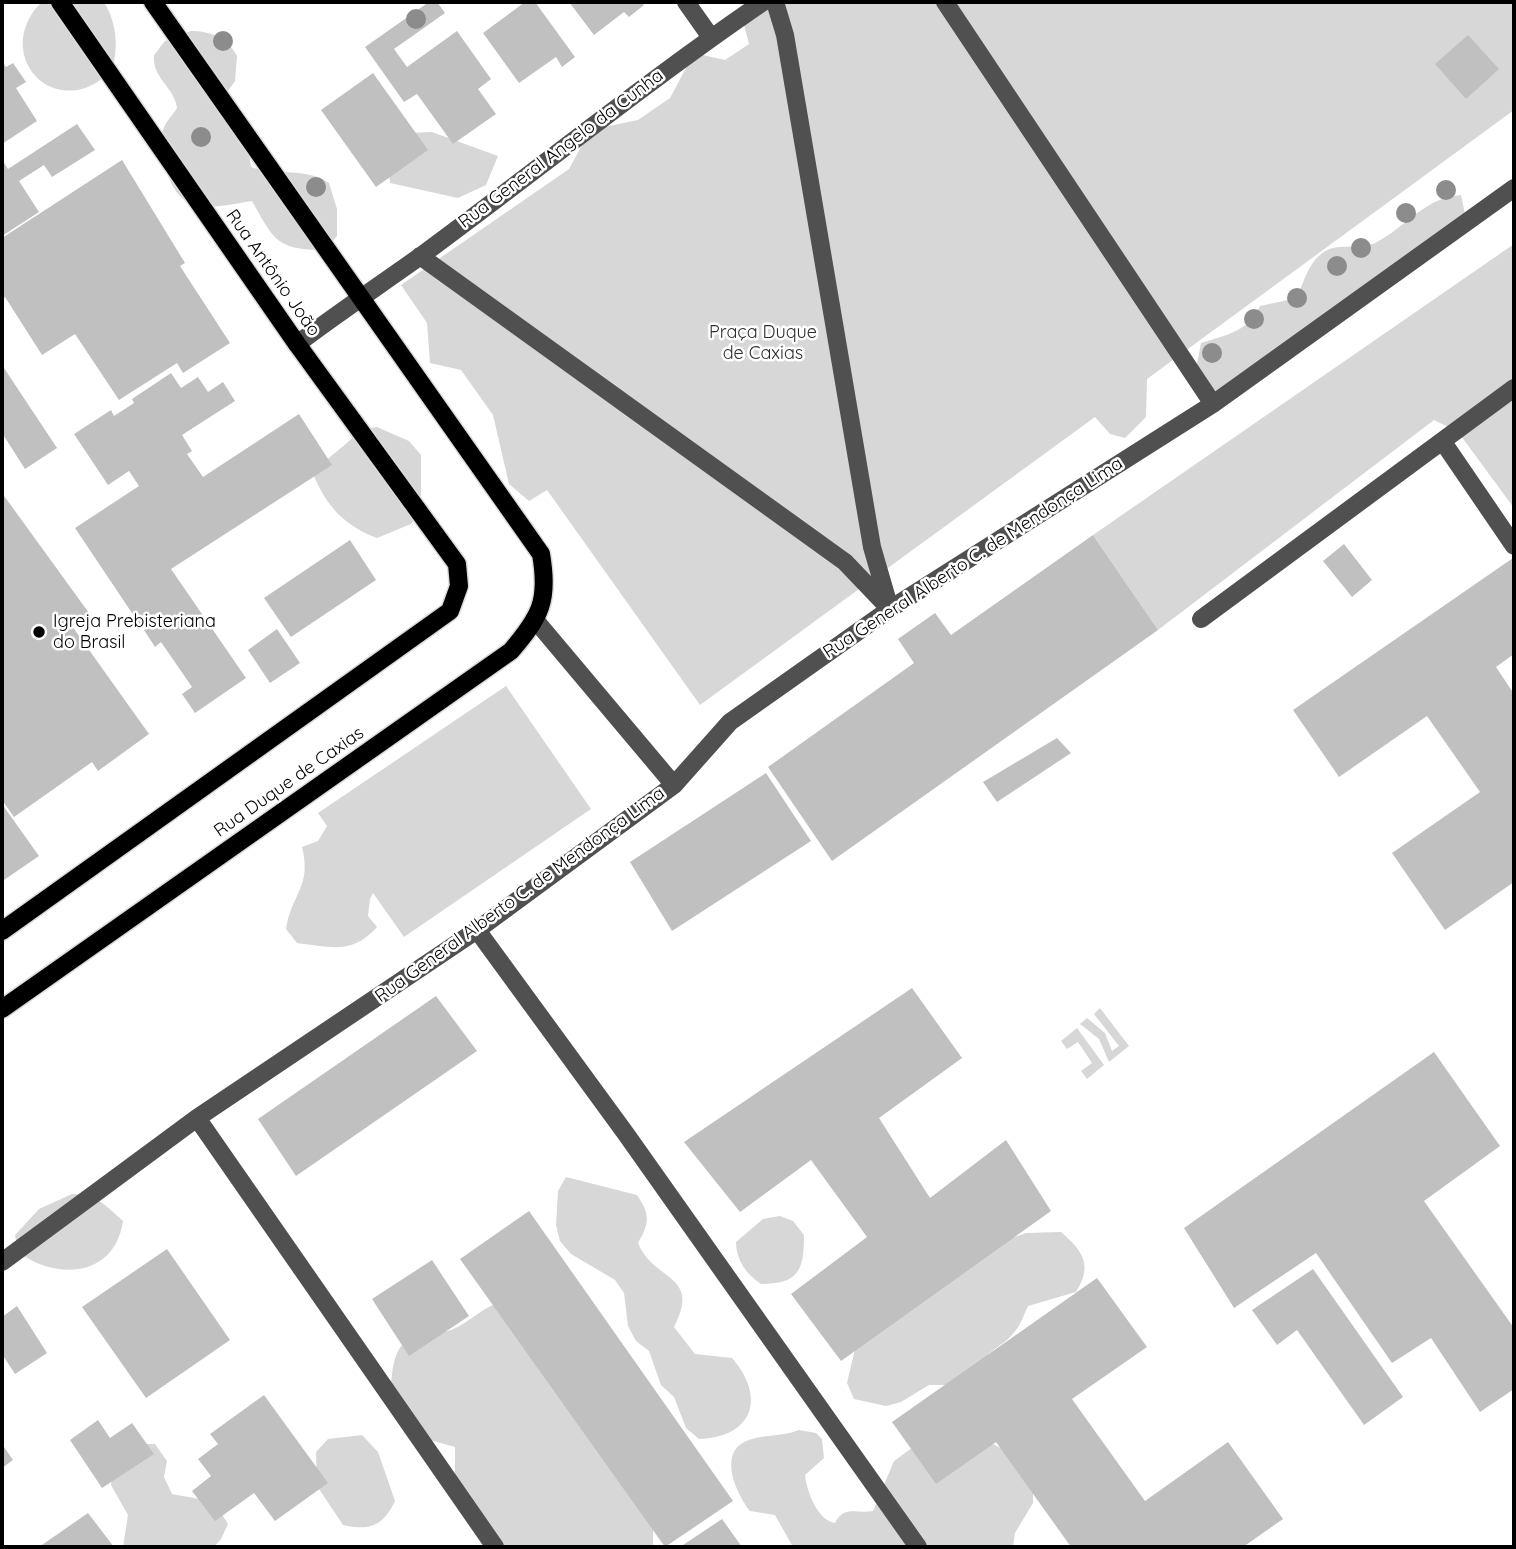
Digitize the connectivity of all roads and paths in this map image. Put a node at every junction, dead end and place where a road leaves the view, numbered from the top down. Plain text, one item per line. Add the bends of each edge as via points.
1 (60, 2) edge
2 (153, 2) edge
3 (686, 2) edge
4 (762, 2) edge
5 (775, 2) edge
6 (945, 2) edge
7 (710, 36) junction
8 (1514, 188) edge
9 (420, 256) junction
10 (360, 296) junction
11 (297, 344) junction
12 (1514, 388) edge
13 (1213, 404) junction
14 (1443, 442) junction
15 (1514, 546) edge
16 (890, 608) junction
17 (1201, 619) dead end
18 (536, 621) junction
19 (674, 785) junction
20 (477, 930) junction
21 (2, 931) edge
22 (2, 1009) edge
23 (197, 1118) junction
24 (2, 1262) edge
25 (495, 1547) edge
26 (918, 1547) edge

1 - 11 main road, Rua Antônio João
2 - 10 main road
3 - 7 street
4 - 7 street, Rua General Angelo da Cunha
5 - 16 street via 785,35 872,547
6 - 13 street
7 - 9 street, Rua General Angelo da Cunha
8 - 13 street, Rua General Alberto C. de Mendonça Lima
9 - 10 street, Rua General Angelo da Cunha
9 - 16 street via 845,562
10 - 11 street, Rua General Angelo da Cunha
10 - 18 main road, Rua Duque de Caxias via 541,554 546,582
11 - 21 main road, Rua Antônio João via 457,564 459,586 450,611
12 - 14 street
13 - 16 street, Rua General Alberto C. de Mendonça Lima
14 - 15 street
14 - 17 street
16 - 19 street, Rua General Alberto C. de Mendonça Lima via 730,722
18 - 19 street
18 - 22 main road, Rua Duque de Caxias via 511,651
19 - 20 street, Rua General Alberto C. de Mendonça Lima
20 - 23 street, Rua General Alberto C. de Mendonça Lima
20 - 26 street
23 - 24 street, Rua General Alberto C. de Mendonça Lima
23 - 25 street

